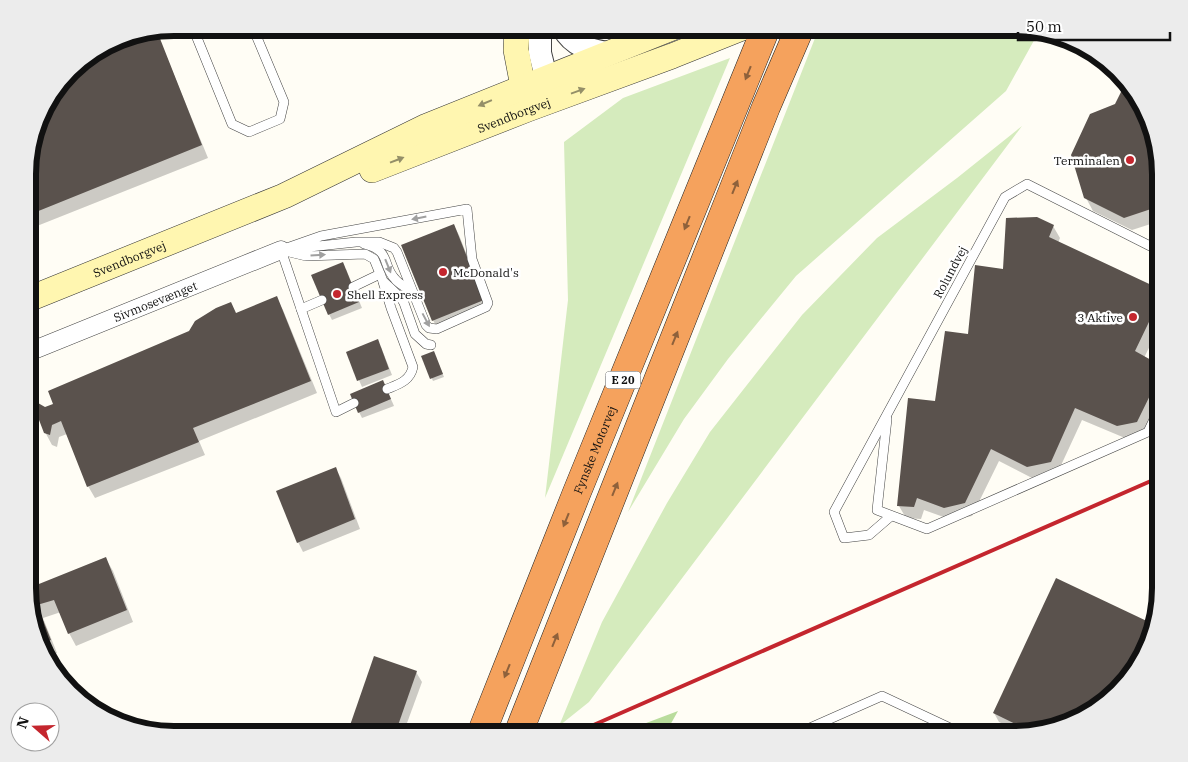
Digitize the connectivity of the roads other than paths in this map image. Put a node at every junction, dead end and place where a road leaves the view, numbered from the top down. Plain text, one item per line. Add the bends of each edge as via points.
1 (196, 36) edge
2 (255, 36) edge
3 (517, 36) edge
4 (540, 36) edge
5 (569, 36) edge
6 (652, 36) edge
7 (722, 36) edge
8 (763, 36) edge
9 (797, 36) edge
10 (608, 53) junction
11 (546, 78) junction
12 (528, 101) junction
13 (356, 242) junction
14 (1151, 246) edge
15 (281, 250) junction
16 (382, 278) junction
17 (353, 287) dead end
18 (36, 296) edge
19 (416, 298) junction
20 (322, 300) dead end
21 (301, 309) junction
22 (431, 345) dead end
23 (36, 349) edge
24 (387, 389) dead end
25 (354, 403) dead end
26 (888, 413) junction
27 (1151, 426) edge
28 (891, 516) junction
29 (816, 725) edge
30 (944, 725) edge
31 (484, 726) edge
32 (521, 726) edge

1 - 2 lane via 232,124 249,132 280,119 284,102
3 - 12 main road via 516,50
4 - 11 street
5 - 10 street via 581,47
6 - 10 main road, Svendborgvej
12 -> 7 main road, Svendborgvej via 672,56
8 -> 31 highway, Fynske Motorvej / E 20
32 -> 9 highway, E 20
10 - 11 main road, Svendborgvej
11 - 12 main road, Svendborgvej
12 - 18 main road, Svendborgvej via 427,126 284,196
13 - 15 lane
13 -> 19 lane via 383,254 395,280
13 - 19 lane via 379,242 394,248
14 - 26 lane, Rolundvej via 1027,184 1005,197
15 -> 16 lane via 306,256 365,254 374,259
19 -> 15 lane via 426,325 434,329 486,307 487,298 472,259 467,209 321,236
15 - 21 lane
15 - 23 street, Sivmosevænget
16 - 17 lane
16 - 22 lane via 402,298 415,334
16 - 24 lane via 413,367 406,380
20 - 21 lane
21 - 25 lane via 336,412
26 - 28 lane via 877,510
26 - 28 lane, Rolundvej via 834,512 844,538 869,535
27 - 28 lane via 1148,432 926,529
29 - 30 lane via 882,696

